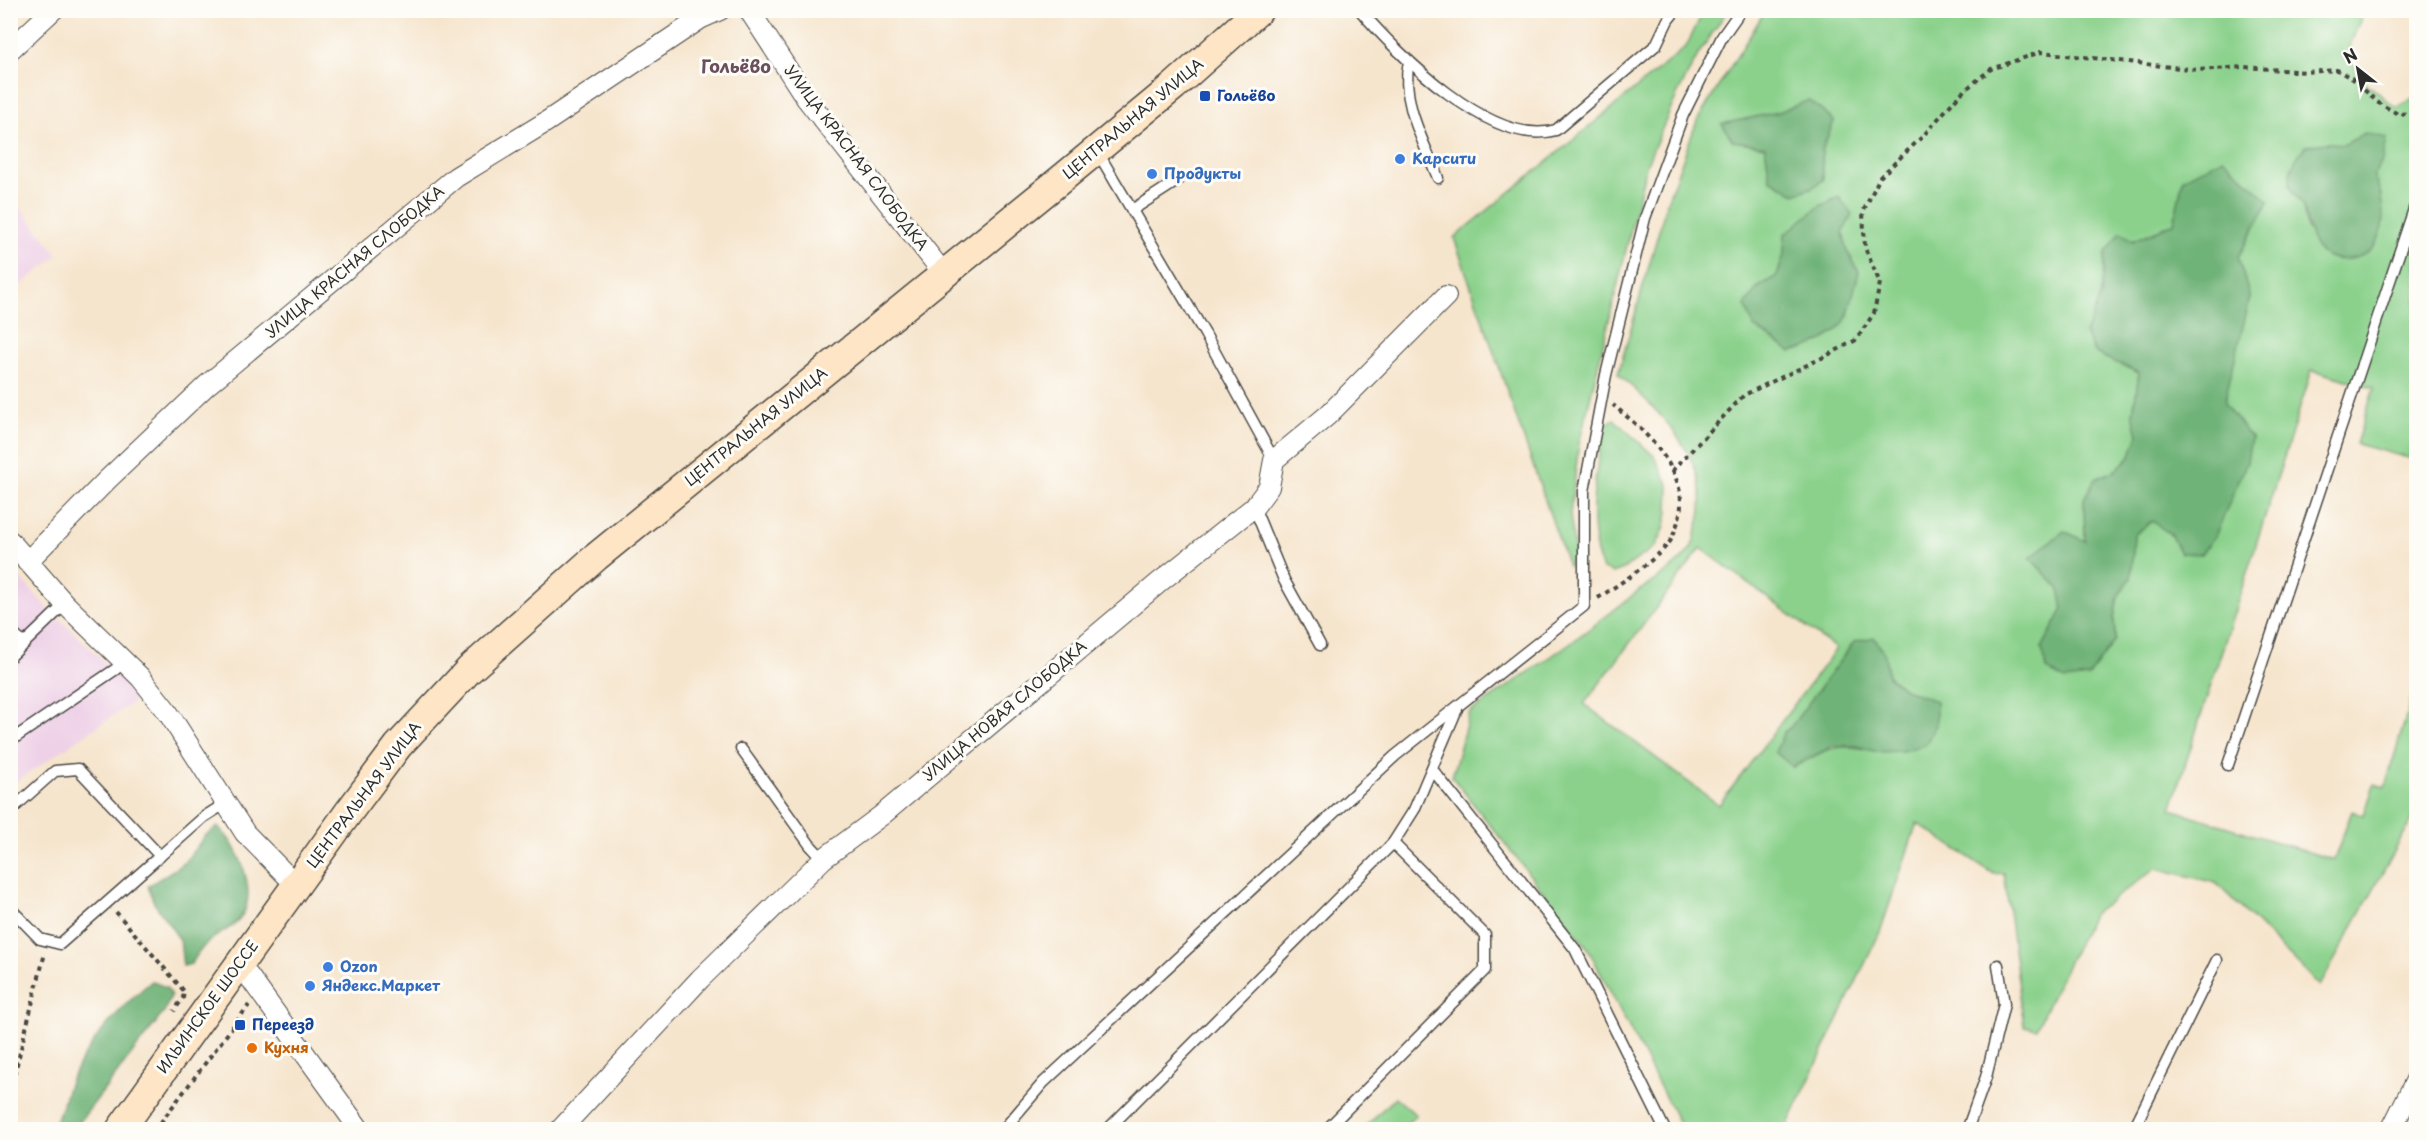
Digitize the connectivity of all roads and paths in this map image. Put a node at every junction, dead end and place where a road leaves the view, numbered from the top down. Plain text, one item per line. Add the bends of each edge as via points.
1 (53, 10) edge
2 (720, 10) edge
3 (749, 10) edge
4 (1258, 10) edge
5 (1360, 10) edge
6 (1676, 10) edge
7 (1741, 10) edge
8 (10, 50) edge
9 (1409, 61) junction
10 (2416, 113) edge
11 (1096, 150) junction
12 (1438, 178) dead end
13 (1177, 181) dead end
14 (2416, 203) edge
15 (1132, 210) junction
16 (944, 274) junction
17 (1446, 296) dead end
18 (1602, 396) junction
19 (1274, 460) junction
20 (1672, 471) junction
21 (1254, 507) junction
22 (10, 541) edge
23 (27, 562) junction
24 (64, 604) junction
25 (1584, 606) junction
26 (10, 631) edge
27 (24, 644) junction
28 (1320, 645) dead end
29 (10, 657) edge
30 (124, 662) junction
31 (1458, 706) junction
32 (10, 741) edge
33 (741, 749) dead end
34 (2228, 765) dead end
35 (1432, 770) junction
36 (226, 803) junction
37 (10, 811) edge
38 (1393, 843) junction
39 (160, 856) junction
40 (823, 859) junction
41 (296, 885) junction
42 (107, 903) junction
43 (10, 908) edge
44 (47, 941) junction
45 (2217, 960) dead end
46 (240, 964) junction
47 (1998, 965) dead end
48 (261, 993) junction
49 (171, 1016) dead end
50 (2416, 1080) edge
51 (10, 1092) edge
52 (120, 1130) edge
53 (156, 1130) edge
54 (360, 1130) edge
55 (560, 1130) edge
56 (1003, 1130) edge
57 (1107, 1130) edge
58 (1326, 1130) edge
59 (1665, 1130) edge
60 (1967, 1130) edge
61 (2133, 1130) edge
62 (2391, 1130) edge

1 - 8 street
2 - 23 street, УЛИЦА КРАСНАЯ СЛОБОДКА via 700,19 456,177 207,385
3 - 16 street, УЛИЦА КРАСНАЯ СЛОБОДКА via 806,98
4 - 11 main road, ЦЕНТРАЛЬНАЯ УЛИЦА
5 - 9 lane
6 - 9 lane via 1656,45 1556,130 1544,134 1500,126
7 - 18 lane via 1722,37 1683,115 1645,218
9 - 12 lane via 1405,79 1412,112
10 - 20 path via 2398,114 2337,69 2198,70 2041,52 1991,69 1960,94 1880,177 1863,212 1865,248 1880,283 1874,313 1856,340 1744,395
11 - 15 lane
11 - 16 main road, ЦЕНТРАЛЬНАЯ УЛИЦА
13 - 15 lane
14 - 34 lane
15 - 19 lane
16 - 41 main road, ЦЕНТРАЛЬНАЯ УЛИЦА via 596,556 469,670 398,746
17 - 19 street via 1328,415
18 - 20 path via 1631,419 1664,455
18 - 25 lane via 1584,491
19 - 21 street, УЛИЦА НОВАЯ СЛОБОДКА via 1269,487
20 - 25 path via 1680,486 1680,518 1669,543 1623,581
21 - 28 lane via 1284,580
21 - 40 street, УЛИЦА НОВАЯ СЛОБОДКА via 882,815
22 - 23 street
23 - 24 street
24 - 27 lane
24 - 30 street
25 - 31 lane
26 - 27 lane
27 - 29 lane
30 - 32 lane
30 - 36 street via 167,711
31 - 35 lane
31 - 56 lane via 1395,756 1044,1083
33 - 40 lane
35 - 38 lane
35 - 59 lane via 1575,949
36 - 39 lane
36 - 41 street via 245,833
37 - 39 lane via 55,771 78,768
38 - 57 lane
38 - 58 lane via 1485,935 1485,970
39 - 42 lane
40 - 55 street, УЛИЦА НОВАЯ СЛОБОДКА via 700,978
41 - 46 main road, ИЛЬИНСКОЕ ШОССЕ
42 - 44 lane via 60,944
42 - 49 path via 184,991
43 - 44 lane via 40,939
44 - 51 path
45 - 61 lane
46 - 48 street
46 - 52 main road, ИЛЬИНСКОЕ ШОССЕ
47 - 60 lane via 2004,1004 1986,1077
48 - 53 path
48 - 54 street
50 - 62 street

